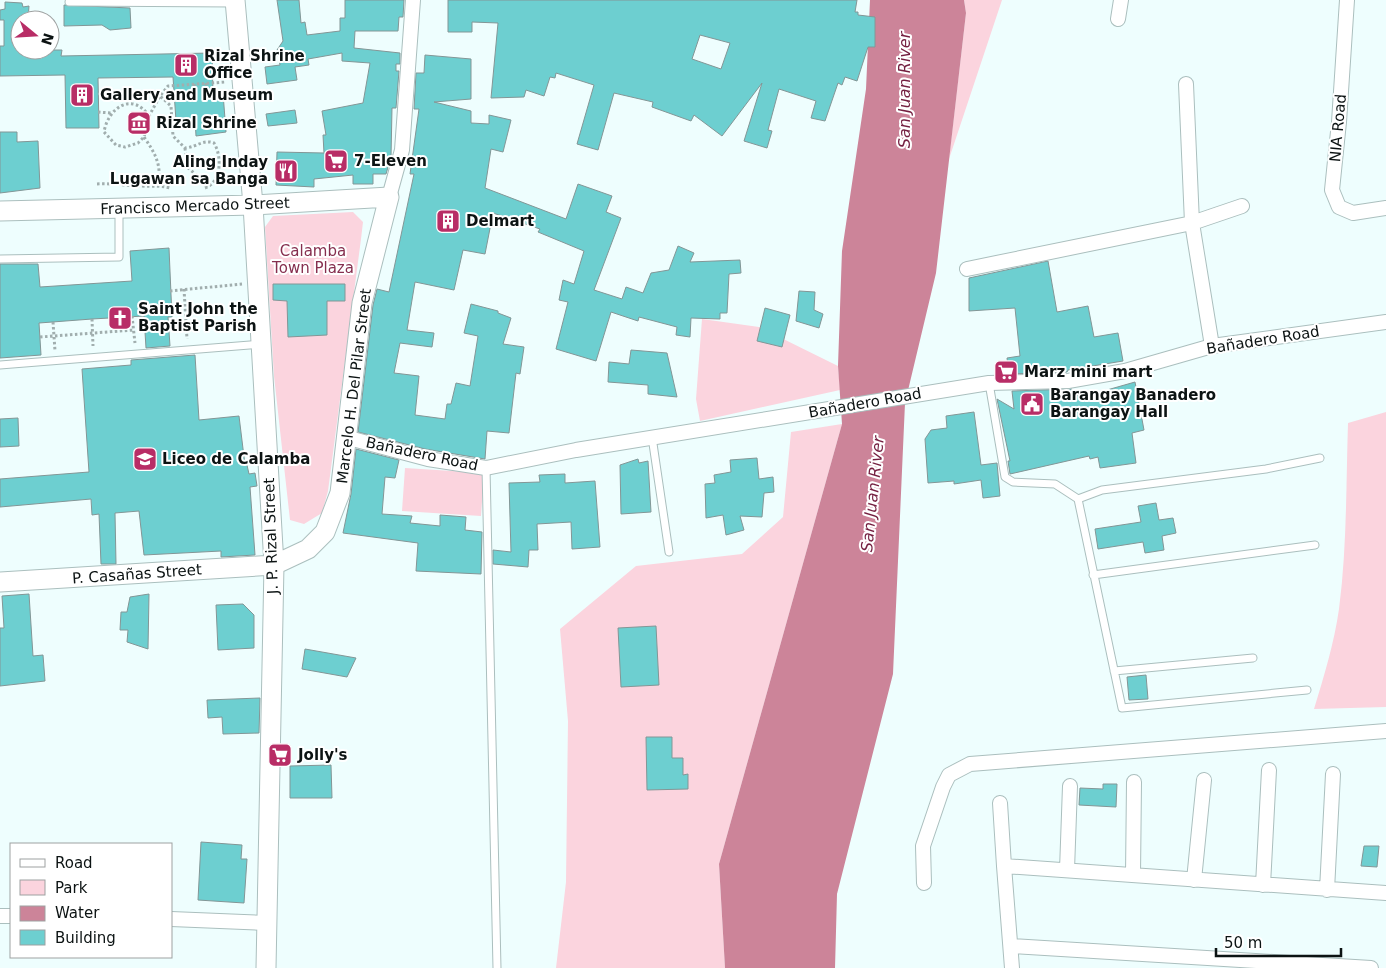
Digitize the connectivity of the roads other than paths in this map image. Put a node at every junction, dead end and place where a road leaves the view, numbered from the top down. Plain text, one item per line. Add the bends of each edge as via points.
1 (413, 0) edge
2 (1121, 0) edge
3 (1346, 0) edge
4 (69, 2) dead end
5 (235, 2) edge
6 (1118, 19) dead end
7 (1186, 84) dead end
8 (389, 197) junction
9 (253, 205) junction
10 (1242, 206) dead end
11 (119, 208) junction
12 (1386, 208) edge
13 (0, 211) edge
14 (1192, 223) junction
15 (0, 259) edge
16 (967, 269) dead end
17 (1386, 322) edge
18 (261, 344) junction
19 (1212, 346) junction
20 (0, 365) edge
21 (989, 382) junction
22 (345, 437) junction
23 (652, 437) junction
24 (1320, 458) dead end
25 (486, 468) junction
26 (1078, 499) junction
27 (1315, 546) dead end
28 (669, 552) dead end
29 (274, 565) junction
30 (1093, 575) junction
31 (0, 582) edge
32 (1253, 658) dead end
33 (1114, 670) junction
34 (1307, 690) dead end
35 (1386, 731) edge
36 (1269, 770) dead end
37 (1333, 774) dead end
38 (1204, 780) dead end
39 (1134, 782) dead end
40 (1070, 786) dead end
41 (1000, 803) dead end
42 (1004, 866) junction
43 (1067, 870) junction
44 (1133, 875) junction
45 (1194, 880) junction
46 (924, 883) dead end
47 (1263, 885) junction
48 (1327, 890) junction
49 (1386, 894) edge
50 (172, 919) edge
51 (267, 923) junction
52 (1011, 946) junction
53 (266, 968) edge
54 (498, 968) edge
55 (1012, 968) edge
56 (1371, 968) edge

1 - 8 street, Marcelo H. Del Pilar Street via 402,150
2 - 6 street
3 - 12 street, NIA Road via 1332,190 1339,207 1353,213
4 - 5 lane
5 - 9 main road, J. P. Rizal Street
7 - 14 street
8 - 9 main road, Francisco Mercado Street
8 - 22 main road, Marcelo H. Del Pilar Street via 362,303
9 - 11 main road, Francisco Mercado Street
9 - 18 main road, J. P. Rizal Street
10 - 14 street
11 - 13 main road, Francisco Mercado Street
11 - 15 lane via 119,257
14 - 16 street
14 - 19 street
17 - 19 street, Bañadero Road
18 - 20 lane
18 - 29 main road, J. P. Rizal Street
19 - 21 street, Bañadero Road via 1125,371 1076,380
21 - 23 street, Bañadero Road
21 - 26 lane via 1005,477 1013,482 1055,484
22 - 25 street, Bañadero Road via 428,459
22 - 29 main road, Marcelo H. Del Pilar Street via 340,493 325,532 308,549
23 - 25 street, Bañadero Road
23 - 28 lane
24 - 26 lane via 1266,469 1102,490
25 - 54 lane
26 - 30 lane
27 - 30 lane
29 - 31 main road, P. Casañas Street
29 - 51 main road, J. P. Rizal Street
30 - 33 lane
32 - 33 lane
33 - 34 lane via 1122,708
35 - 46 street via 970,764 949,775 942,788 923,846
36 - 47 street
37 - 48 street
38 - 45 street
39 - 44 street
40 - 43 street
41 - 42 street
42 - 43 street
42 - 52 street
43 - 44 street
44 - 45 street
45 - 47 street
47 - 48 street
48 - 49 street
50 - 51 street
51 - 53 main road, J. P. Rizal Street
52 - 55 street
52 - 56 street

